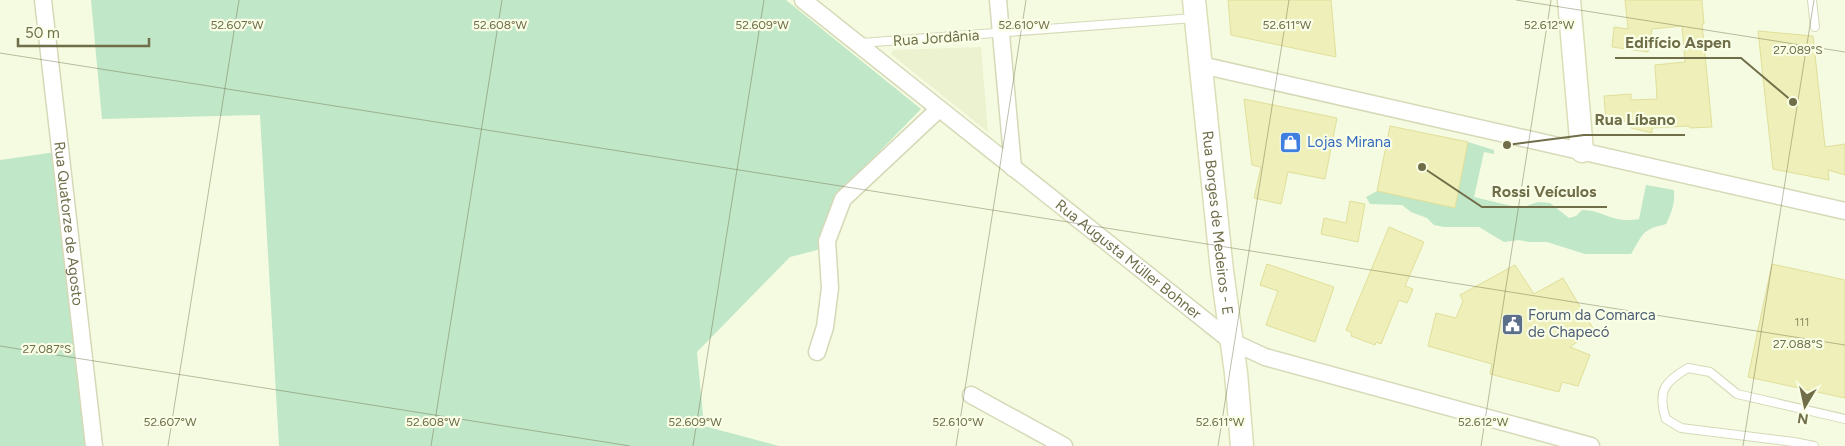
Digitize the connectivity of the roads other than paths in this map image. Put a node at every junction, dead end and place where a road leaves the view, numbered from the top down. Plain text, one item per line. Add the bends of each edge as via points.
1 (43, 0) edge
2 (998, 0) edge
3 (1569, 0) edge
4 (1812, 0) edge
5 (807, 2) edge
6 (1195, 9) edge
7 (1815, 27) dead end
8 (1001, 34) junction
9 (856, 44) junction
10 (1201, 65) junction
11 (938, 109) junction
12 (1582, 152) junction
13 (1013, 168) junction
14 (1845, 211) edge
15 (1231, 341) junction
16 (817, 352) dead end
17 (971, 395) dead end
18 (1845, 420) edge
19 (94, 446) edge
20 (1064, 446) edge
21 (1242, 446) edge
22 (1591, 446) edge
23 (1814, 446) edge

1 - 19 street, Rua Quatorze de Agosto
2 - 8 street
3 - 12 street
4 - 7 lane
5 - 9 street, Rua Augusta Müller Bohner
6 - 8 lane, Rua Jordânia
6 - 10 street, Rua Borges de Medeiros - E
8 - 9 lane, Rua Jordânia
8 - 13 street
9 - 11 street, Rua Augusta Müller Bohner
10 - 12 street
10 - 15 street, Rua Borges de Medeiros - E
11 - 13 street, Rua Augusta Müller Bohner
11 - 16 street via 843,199 827,241 830,288 825,327
12 - 14 street
13 - 15 street, Rua Augusta Müller Bohner
15 - 21 street, Rua Borges de Medeiros - E
15 - 22 street, Rua Augusta Müller Bohner via 1265,357
17 - 20 street
18 - 23 lane via 1737,394 1710,372 1695,369 1688,368 1672,377 1664,388 1661,403 1666,419 1682,428

